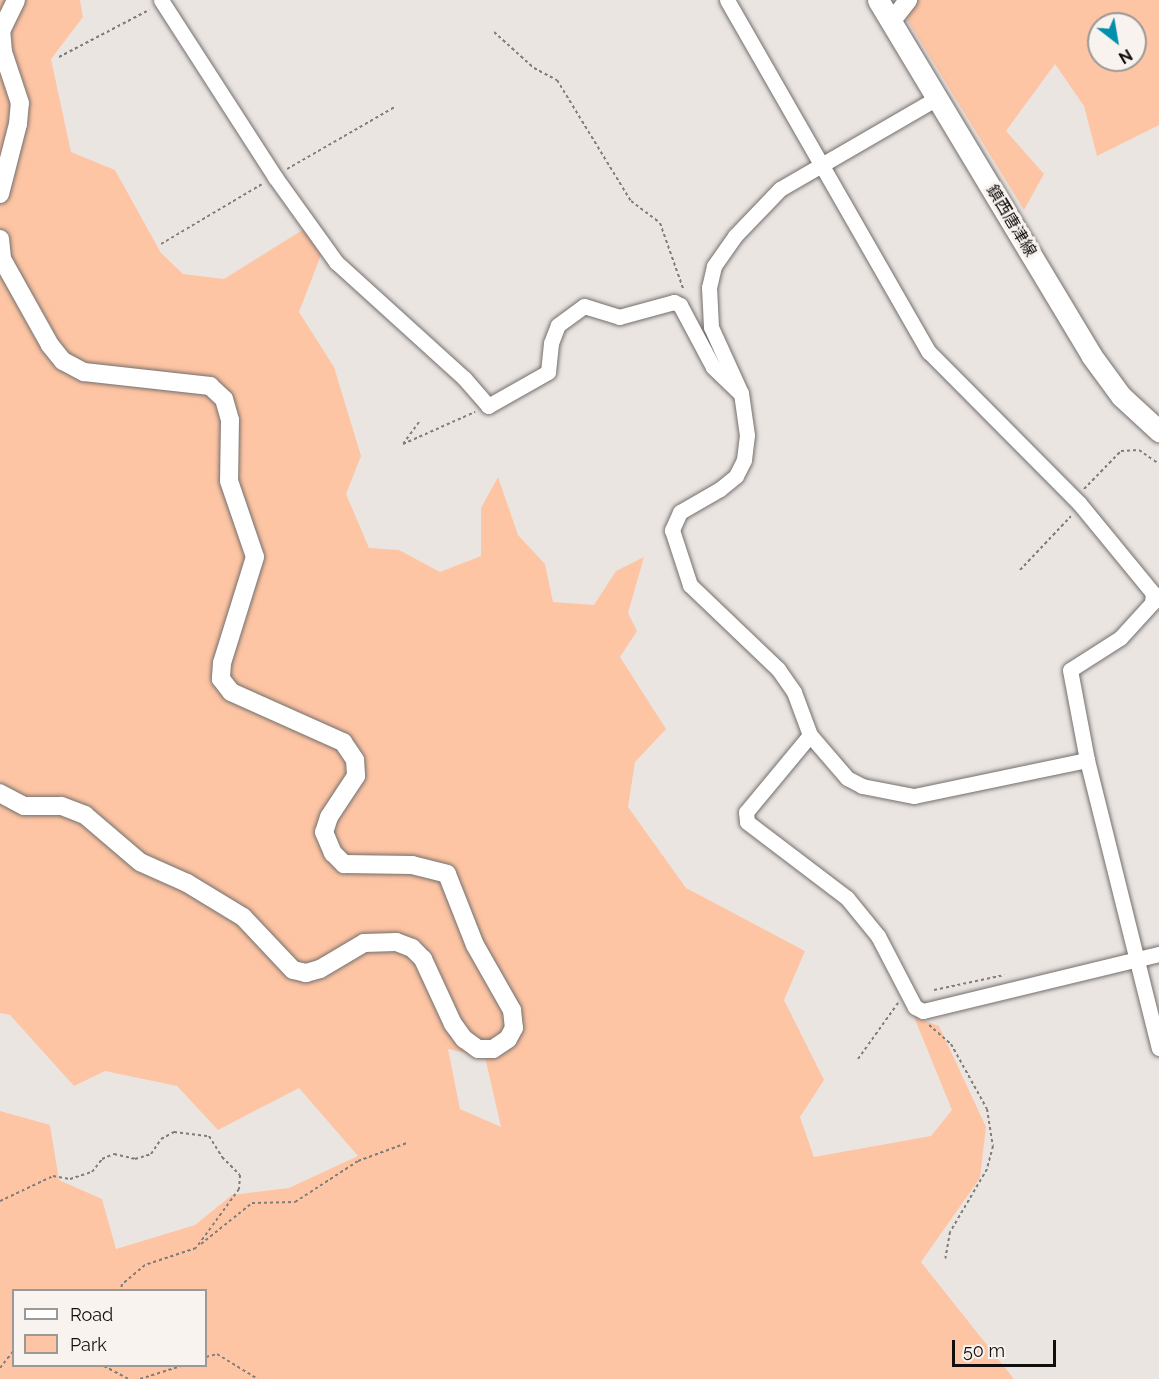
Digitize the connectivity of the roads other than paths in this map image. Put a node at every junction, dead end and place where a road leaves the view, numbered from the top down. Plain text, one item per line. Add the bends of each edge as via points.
1 (16, 0) edge
2 (727, 0) edge
3 (878, 0) edge
4 (908, 0) edge
5 (162, 1) edge
6 (891, 22) junction
7 (937, 98) junction
8 (821, 162) junction
9 (0, 194) edge
10 (0, 239) edge
11 (741, 393) junction
12 (1159, 431) edge
13 (810, 735) junction
14 (1087, 760) junction
15 (0, 793) edge
16 (1159, 954) edge
17 (1137, 959) junction
18 (1159, 1048) edge

1 - 9 street via 1,31 3,52 20,103
2 - 8 street
3 - 6 main road, 鎮西唐津線
4 - 6 street
5 - 11 street via 275,177 336,262 464,378 488,406 548,372 551,343 558,325 573,310 584,306 618,317 674,302 680,305 713,367
6 - 7 main road, 鎮西唐津線
7 - 8 street
7 - 12 main road, 鎮西唐津線 via 1091,355 1121,396
8 - 11 street via 780,189 735,236 714,266 709,287 711,327
8 - 14 street via 929,352 1079,503 1153,593 1152,603 1120,638 1070,670
10 - 15 street via 2,259 63,361 84,372 210,387 224,399 230,420 228,481 255,557 222,663 221,679 231,692 343,742 355,760 356,776 329,817 324,832 333,853 344,864 412,865 447,874 475,945 512,1010 514,1028 508,1039 493,1048 478,1049 464,1039 423,959 412,948 396,942 364,943 320,969 306,973 293,970 243,917 187,883 140,862 85,814 60,806 24,806
11 - 13 street via 747,435 740,468 720,489 680,512 672,530 682,573 690,585 778,669 794,692
13 - 14 street via 847,778 862,786 914,796
13 - 17 street via 746,812 747,822 847,898 878,936 905,993 923,1011
14 - 17 street
16 - 17 street
17 - 18 street

